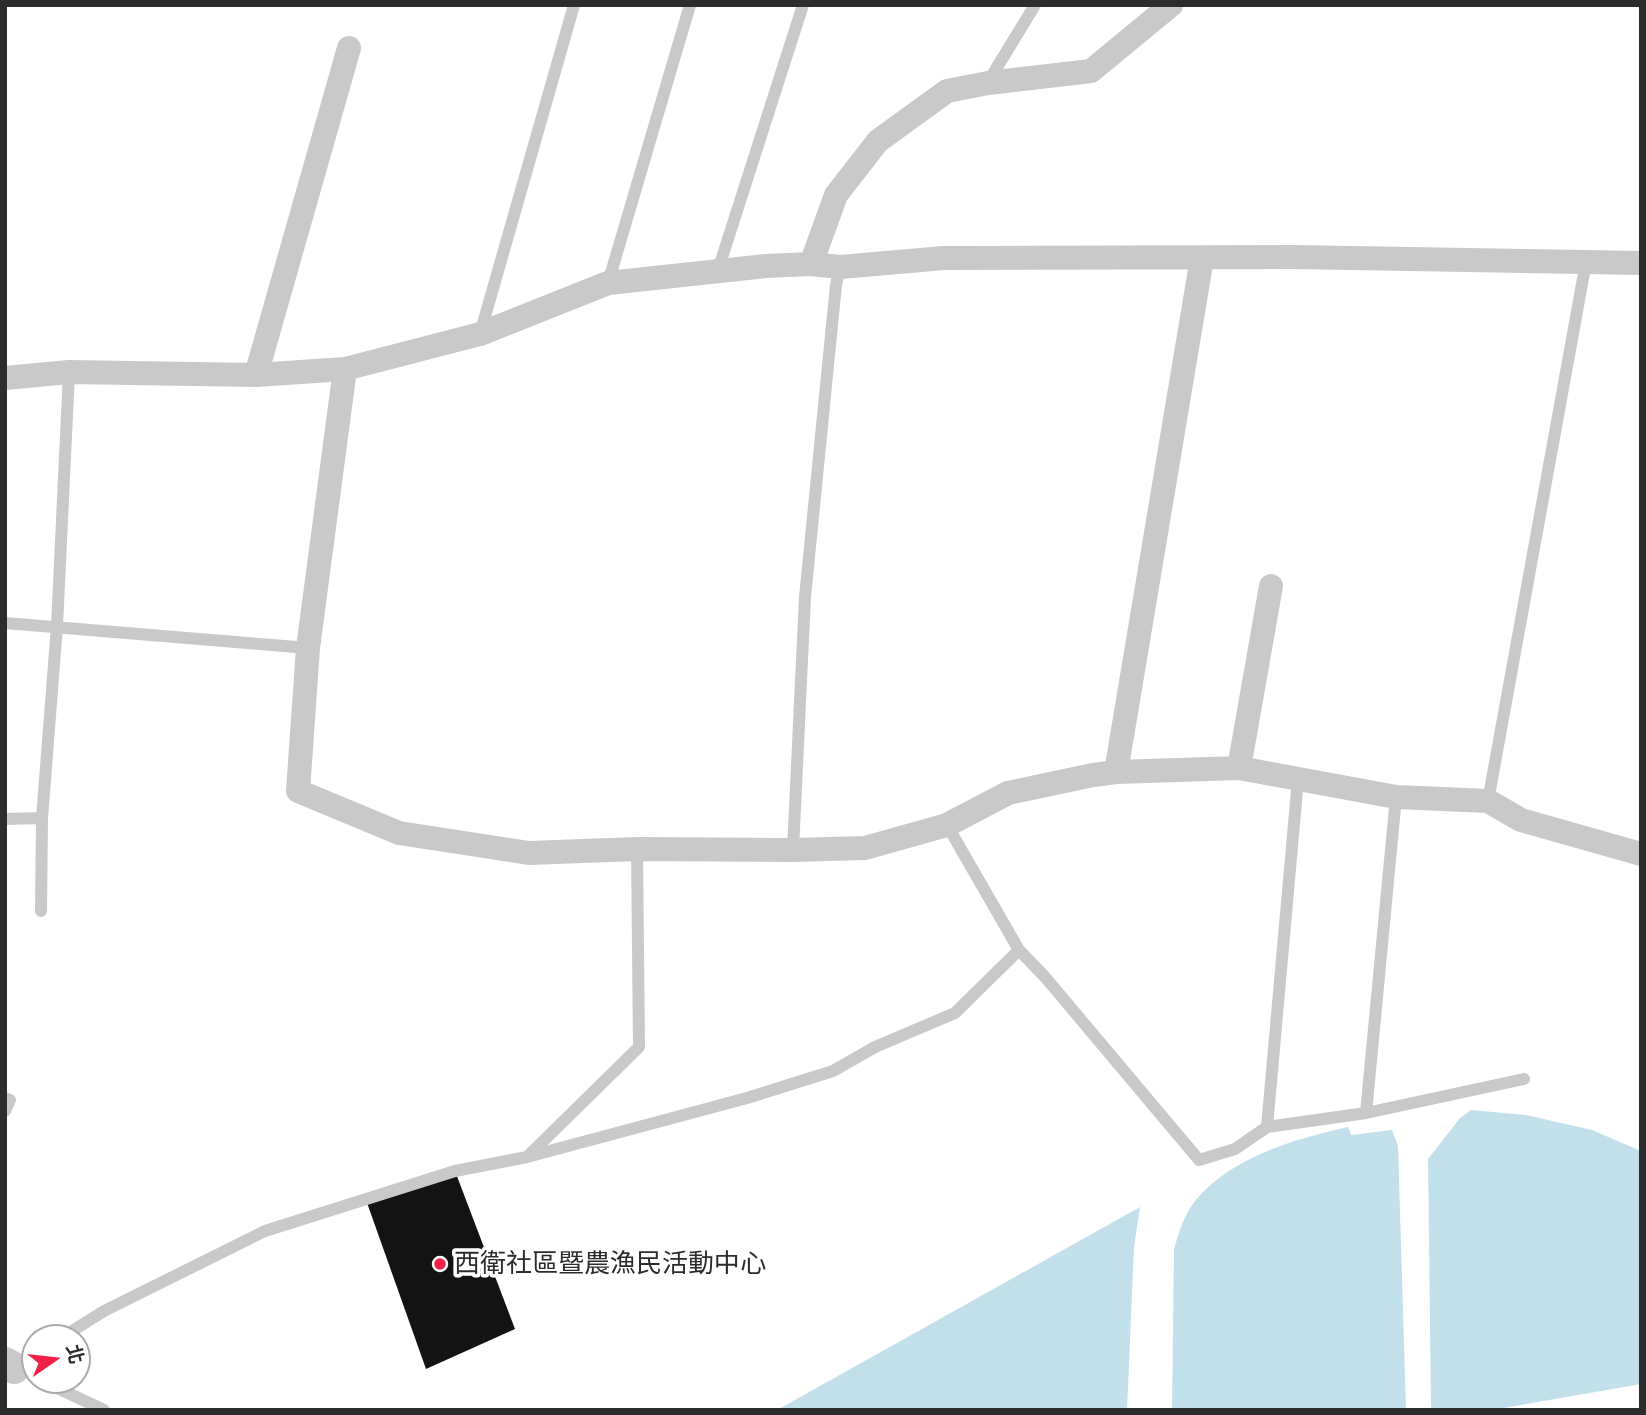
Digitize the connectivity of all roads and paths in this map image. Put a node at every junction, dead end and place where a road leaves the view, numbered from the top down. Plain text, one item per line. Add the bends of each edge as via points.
1 (574, 5) edge
2 (690, 5) edge
3 (803, 5) edge
4 (1035, 5) edge
5 (1171, 5) edge
6 (349, 48) dead end
7 (988, 83) junction
8 (1202, 258) junction
9 (1586, 262) junction
10 (1641, 263) edge
11 (811, 264) junction
12 (840, 267) junction
13 (718, 270) junction
14 (608, 283) junction
15 (480, 334) junction
16 (345, 369) junction
17 (69, 372) junction
18 (256, 375) junction
19 (5, 378) edge
20 (1271, 586) dead end
21 (5, 622) edge
22 (57, 626) junction
23 (308, 648) junction
24 (1240, 768) junction
25 (1116, 772) junction
26 (1298, 779) junction
27 (1396, 797) junction
28 (1488, 802) junction
29 (5, 818) edge
30 (42, 818) junction
31 (947, 825) junction
32 (637, 849) junction
33 (793, 850) junction
34 (1641, 854) edge
35 (41, 911) dead end
36 (1019, 950) junction
37 (1524, 1079) dead end
38 (5, 1098) edge
39 (5, 1111) edge
40 (1366, 1113) junction
41 (1267, 1127) junction
42 (527, 1157) junction
43 (83, 1324) edge
44 (74, 1394) edge
45 (104, 1410) edge

1 - 15 lane
2 - 14 lane
3 - 13 lane
4 - 7 lane
5 - 7 street via 1091,71
6 - 18 street
7 - 11 street via 947,92 878,141 836,195
8 - 9 street
8 - 12 street via 943,258
8 - 25 street
9 - 10 street
9 - 28 lane
11 - 12 street
11 - 13 street
12 - 33 lane via 804,597
13 - 14 street
14 - 15 street
15 - 16 street
16 - 18 street
16 - 23 street
17 - 18 street
17 - 19 street
17 - 22 lane
20 - 24 street
21 - 22 lane
22 - 23 lane
22 - 30 lane
23 - 32 street via 298,791 399,834 529,853
24 - 25 street
24 - 26 street
25 - 31 street via 1008,793
26 - 27 street
26 - 41 lane
27 - 28 street
27 - 40 lane
28 - 34 street via 1521,820
29 - 30 lane
30 - 35 lane
31 - 33 street via 865,848
31 - 36 lane
32 - 33 street
32 - 42 lane via 639,1046
36 - 41 lane via 1199,1160 1235,1149
36 - 42 lane via 955,1013 875,1046 833,1070
37 - 40 lane
38 - 39 lane via 10,1100
40 - 41 lane
42 - 43 lane via 455,1171 265,1231
44 - 45 lane

